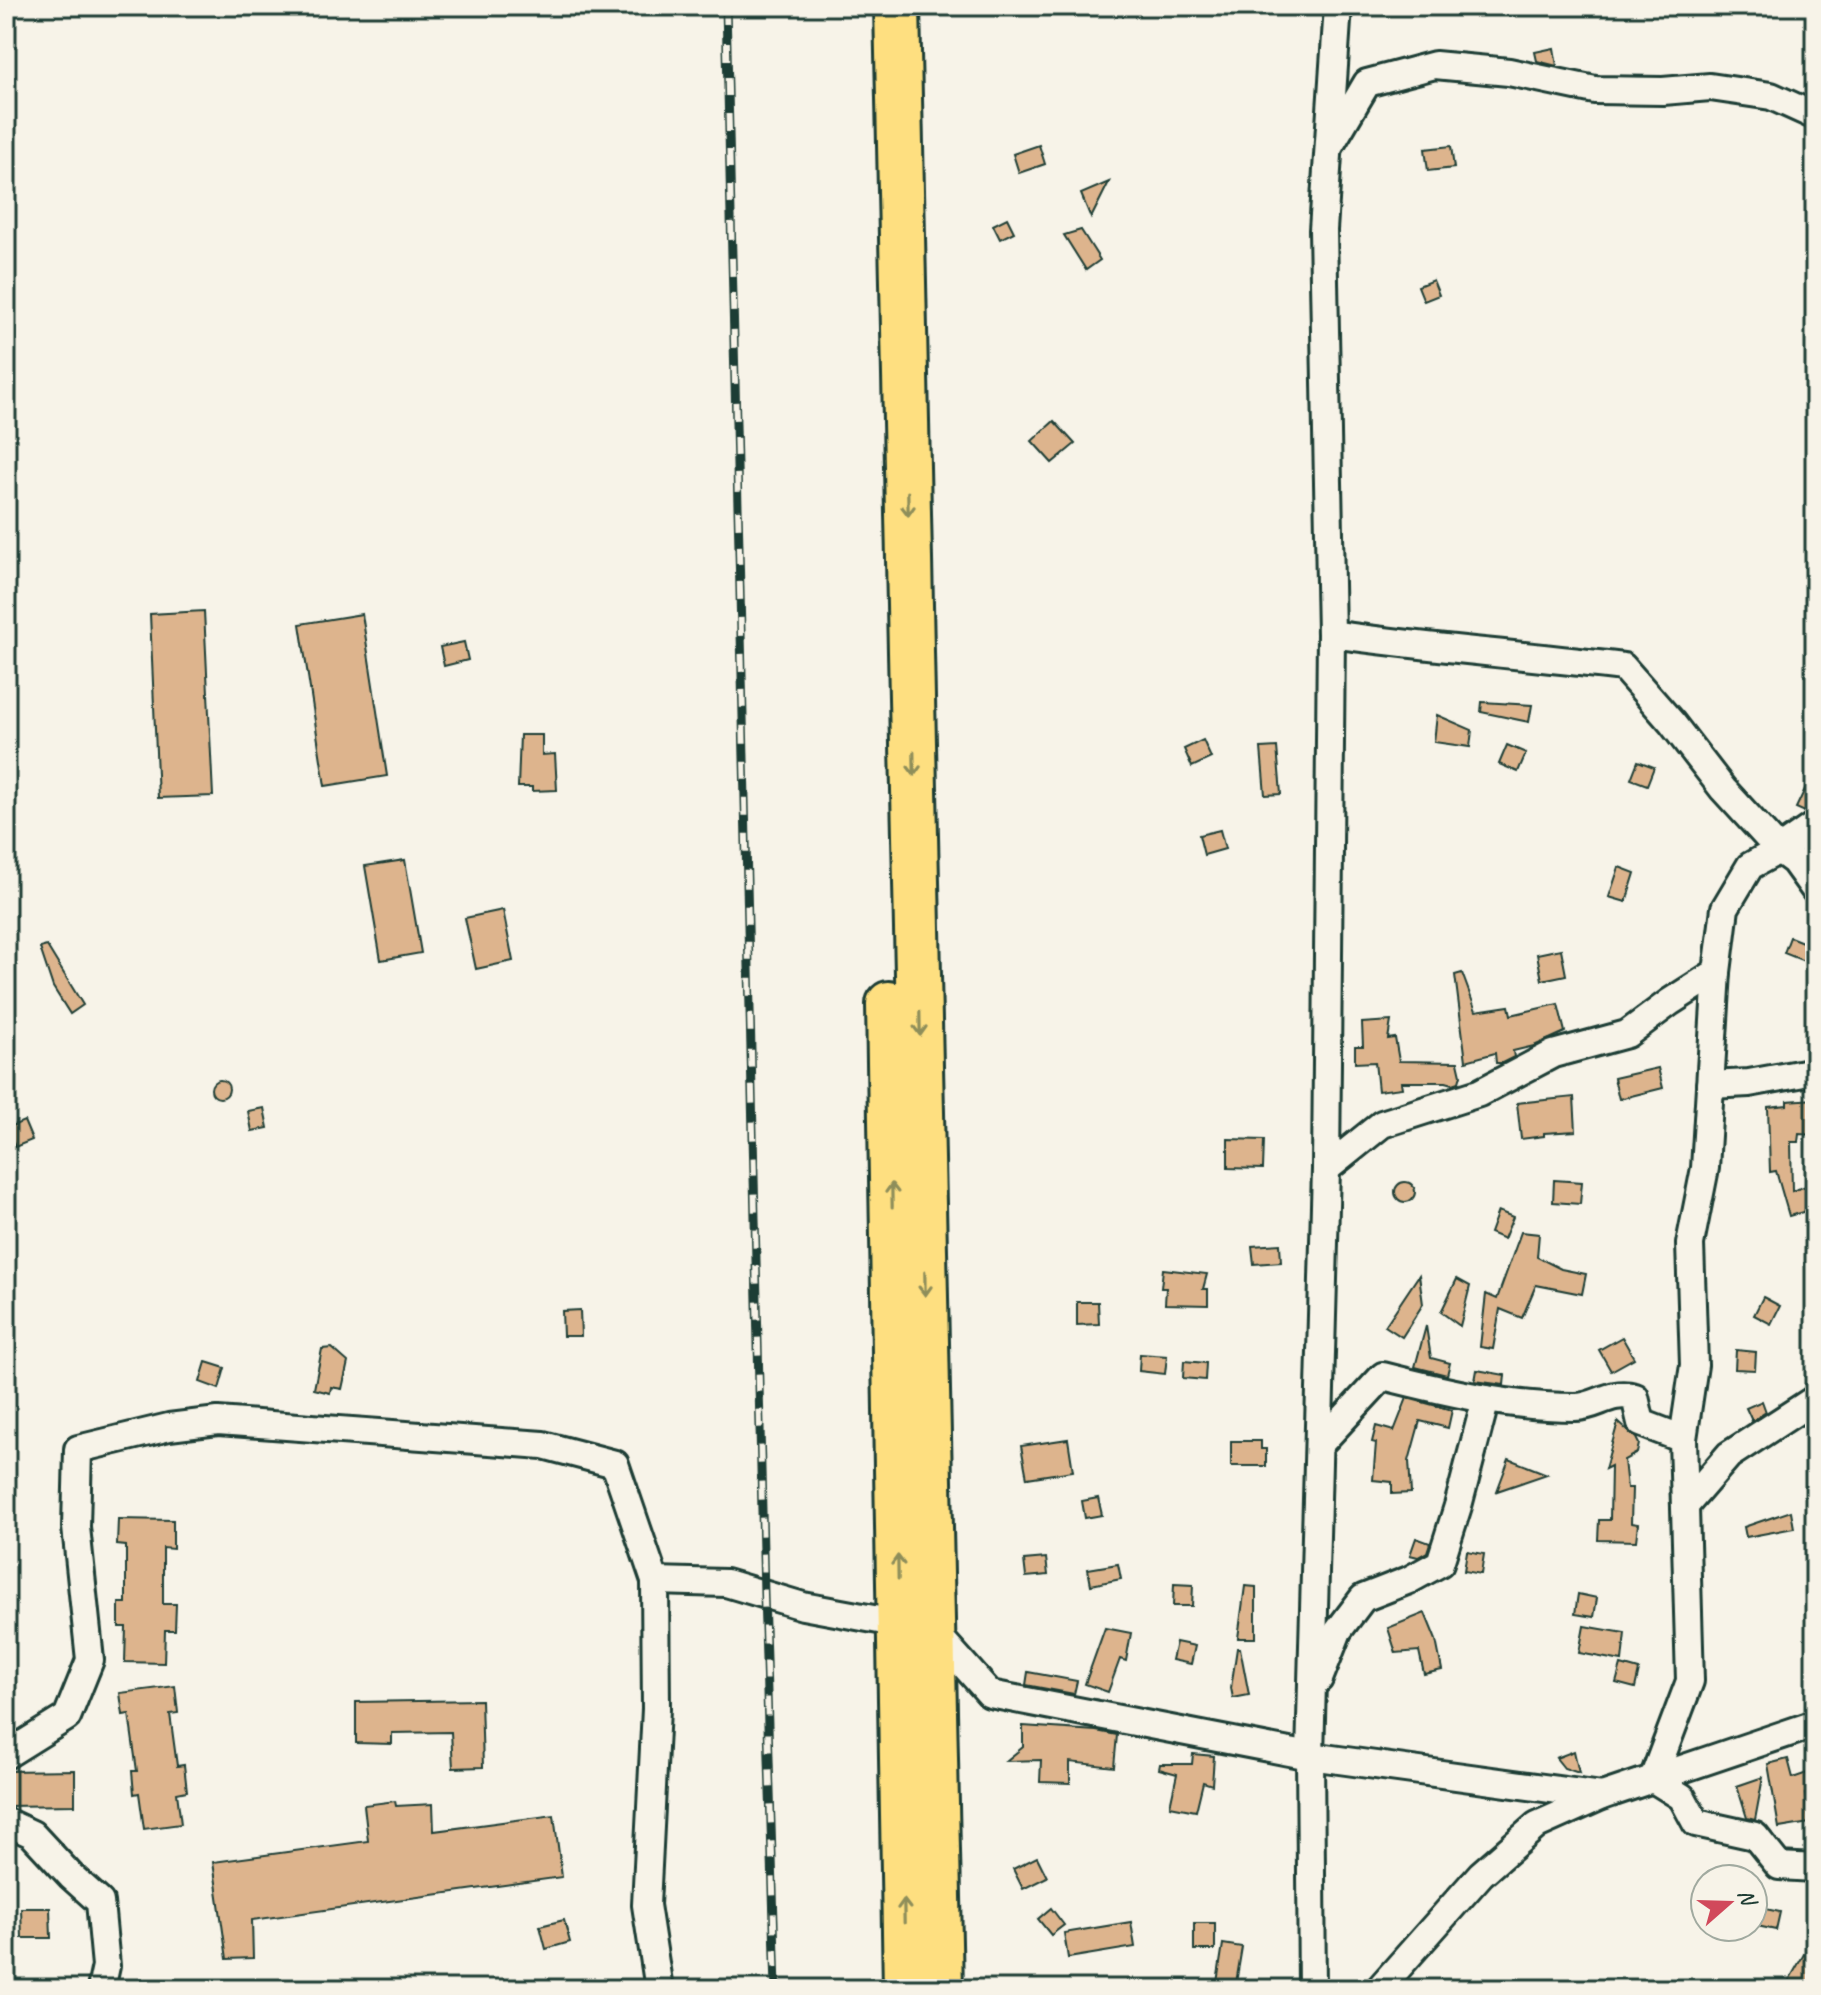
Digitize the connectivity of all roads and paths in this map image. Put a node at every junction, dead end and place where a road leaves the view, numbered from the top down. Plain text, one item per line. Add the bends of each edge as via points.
1 (871, 6) edge
2 (897, 6) edge
3 (1338, 6) edge
4 (1815, 116) edge
5 (1329, 147) junction
6 (1331, 634) junction
7 (1815, 825) edge
8 (1779, 850) junction
9 (1815, 890) edge
10 (1717, 972) junction
11 (1815, 1071) edge
12 (1710, 1085) junction
13 (1326, 1169) junction
14 (1486, 1399) junction
15 (1815, 1399) edge
16 (1683, 1439) junction
17 (1319, 1445) junction
18 (1685, 1506) junction
19 (655, 1581) junction
20 (916, 1626) junction
21 (1311, 1699) junction
22 (1815, 1724) edge
23 (6, 1755) edge
24 (1310, 1756) junction
25 (1653, 1779) junction
26 (1602, 1796) junction
27 (6, 1822) edge
28 (1815, 1868) edge
29 (101, 1989) edge
30 (659, 1989) edge
31 (906, 1989) edge
32 (940, 1989) edge
33 (1312, 1989) edge
34 (1379, 1989) edge

20 -> 1 highway
2 -> 20 highway
3 - 5 street
4 - 5 street via 1771,96 1710,87 1595,90 1509,72 1435,65 1367,83
5 - 6 street via 1323,230
6 - 8 street via 1623,667
6 - 13 street
7 - 8 street
8 - 9 street
8 - 10 street via 1750,866 1725,908
10 - 12 street
10 - 13 street via 1627,1034 1553,1054 1479,1093 1382,1124
11 - 12 street
12 - 16 street via 1705,1168 1690,1244 1694,1365
13 - 17 street
14 - 16 street via 1578,1407 1620,1393 1635,1397 1641,1423
14 - 17 street via 1383,1376
14 - 21 street via 1440,1563 1363,1598 1338,1631
15 - 18 street via 1729,1455
16 - 18 street
17 - 21 street
18 - 25 street via 1690,1681
19 - 20 street via 726,1583 803,1606
19 - 23 street via 615,1464 543,1445 218,1421 78,1449 76,1527 90,1660 67,1717
19 - 30 street via 656,1709 646,1905
20 - 24 street via 990,1694
31 -> 20 highway
20 - 32 highway
21 - 24 street
22 - 25 street
24 - 26 street
24 - 33 street
25 - 26 street
25 - 28 street via 1682,1797 1696,1823 1755,1836 1779,1866
26 - 34 street via 1537,1825 1481,1874
27 - 29 street via 32,1834 100,1902 106,1966

